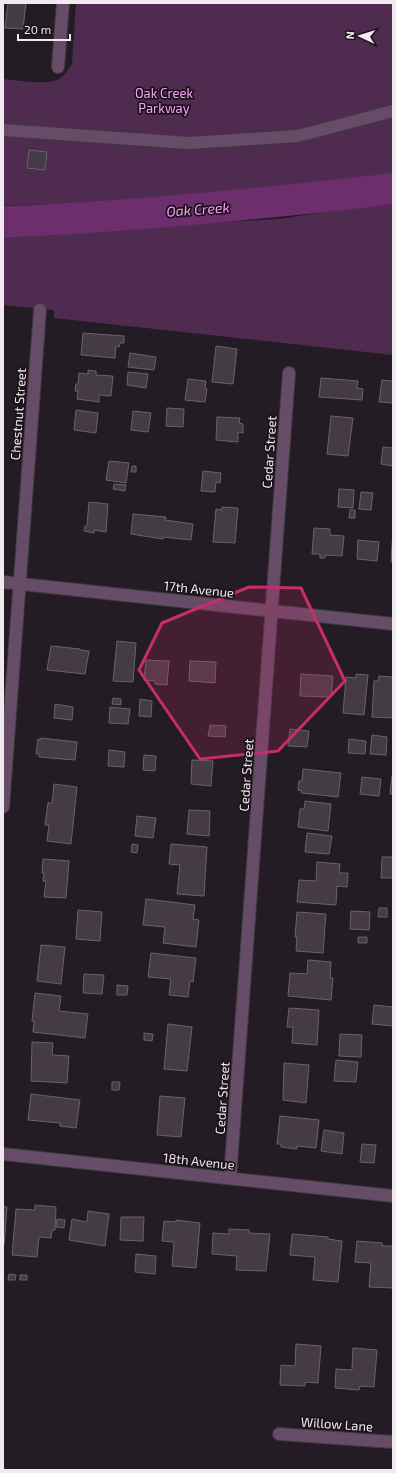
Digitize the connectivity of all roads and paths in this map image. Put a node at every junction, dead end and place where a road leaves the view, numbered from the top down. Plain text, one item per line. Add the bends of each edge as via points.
1 (63, 3) edge
2 (58, 67) dead end
3 (393, 110) edge
4 (3, 130) edge
5 (40, 310) dead end
6 (289, 373) dead end
7 (3, 582) edge
8 (20, 584) junction
9 (271, 611) junction
10 (393, 624) edge
11 (3, 807) edge
12 (3, 1154) edge
13 (230, 1178) junction
14 (393, 1196) edge
15 (279, 1434) dead end
16 (393, 1442) edge

1 - 2 street
3 - 4 street via 298,136 189,143
5 - 8 street, Chestnut Street
6 - 9 street, Cedar Street
7 - 8 street, 17th Avenue
8 - 9 street, 17th Avenue
8 - 11 street, Chestnut Street
9 - 10 street, 17th Avenue
9 - 13 street, Cedar Street
12 - 13 street, 18th Avenue
13 - 14 street, 18th Avenue
15 - 16 street, Willow Lane

